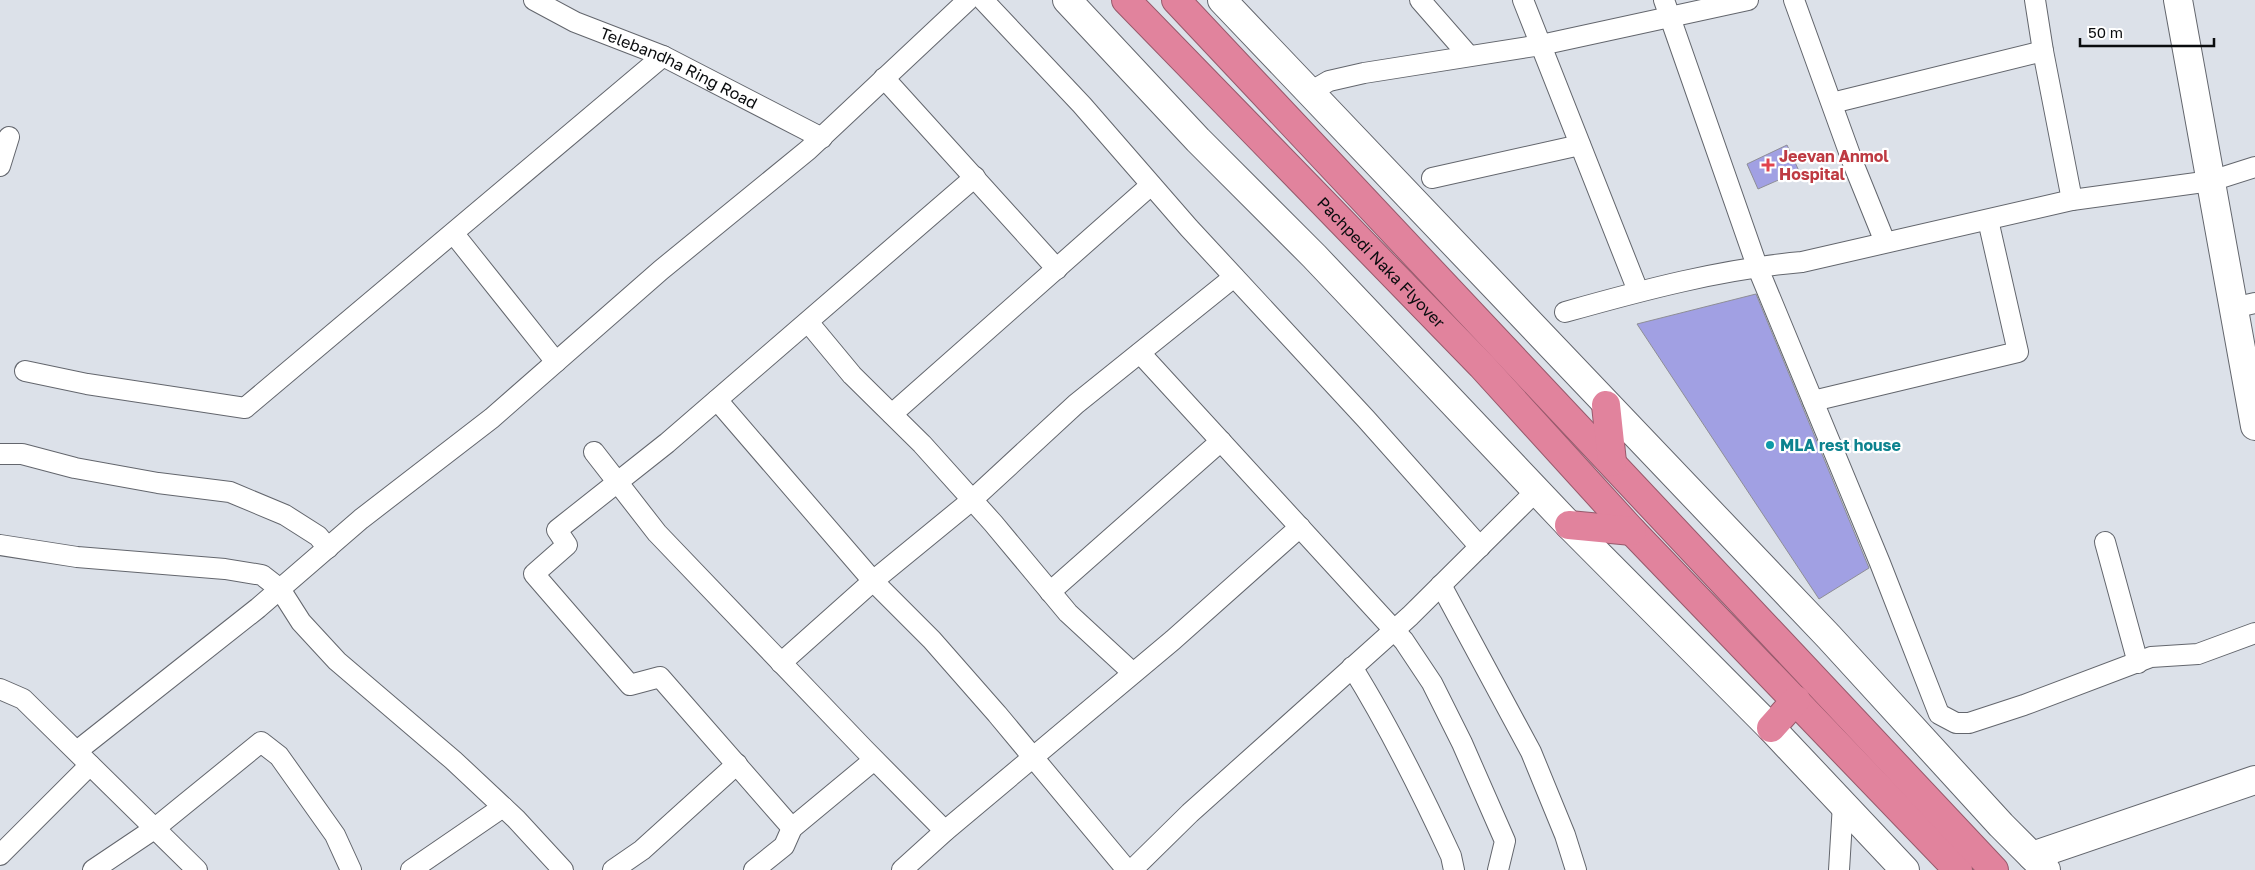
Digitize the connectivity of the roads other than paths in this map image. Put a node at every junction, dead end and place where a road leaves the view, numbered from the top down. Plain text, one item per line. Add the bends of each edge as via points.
1 (534, 0) edge
2 (968, 0) edge
3 (983, 0) edge
4 (1067, 0) edge
5 (1126, 0) edge
6 (1176, 0) edge
7 (1222, 0) edge
8 (1420, 0) edge
9 (1523, 0) edge
10 (1748, 0) edge
11 (1794, 0) edge
12 (2035, 0) edge
13 (2178, 0) edge
14 (1667, 9) edge
15 (1541, 45) junction
16 (2043, 51) junction
17 (663, 56) junction
18 (1469, 56) junction
19 (884, 78) junction
20 (1310, 92) junction
21 (1832, 103) junction
22 (9, 137) dead end
23 (822, 138) junction
24 (1580, 145) junction
25 (0, 166) edge
26 (2255, 167) edge
27 (975, 177) junction
28 (1432, 178) dead end
29 (2211, 181) junction
30 (1151, 185) junction
31 (2072, 200) junction
32 (1988, 220) junction
33 (454, 234) junction
34 (1885, 242) junction
35 (1756, 266) junction
36 (1057, 269) junction
37 (1234, 277) junction
38 (1638, 291) junction
39 (2244, 306) edge
40 (1565, 312) dead end
41 (808, 322) junction
42 (1140, 353) junction
43 (556, 362) junction
44 (24, 371) dead end
45 (717, 400) junction
46 (1813, 401) junction
47 (1606, 405) junction
48 (892, 414) junction
49 (2255, 426) edge
50 (1221, 441) junction
51 (594, 452) dead end
52 (0, 454) edge
53 (1612, 462) junction
54 (618, 482) junction
55 (1536, 491) junction
56 (972, 500) junction
57 (1569, 524) junction
58 (1300, 527) junction
59 (1632, 531) junction
60 (2105, 542) dead end
61 (0, 545) edge
62 (1480, 547) junction
63 (328, 548) junction
64 (873, 581) junction
65 (1441, 585) junction
66 (280, 589) junction
67 (1050, 592) junction
68 (1393, 631) junction
69 (2255, 633) edge
70 (781, 663) junction
71 (2138, 663) junction
72 (1352, 667) junction
73 (1133, 674) junction
74 (0, 689) edge
75 (1796, 700) junction
76 (1771, 728) junction
77 (83, 758) junction
78 (1033, 758) junction
79 (874, 760) junction
80 (737, 764) junction
81 (2255, 780) edge
82 (1843, 804) junction
83 (503, 807) junction
84 (792, 828) junction
85 (154, 829) junction
86 (945, 831) junction
87 (0, 856) edge
88 (2039, 863) edge
89 (93, 870) edge
90 (197, 870) edge
91 (351, 870) edge
92 (411, 870) edge
93 (563, 870) edge
94 (614, 870) edge
95 (754, 870) edge
96 (902, 870) edge
97 (1127, 870) edge
98 (1132, 870) edge
99 (1454, 870) edge
100 (1498, 870) edge
101 (1576, 870) edge
102 (1839, 870) edge
103 (1905, 870) edge
104 (1958, 870) edge
105 (1994, 870) edge

1 - 17 street, Telebandha Ring Road via 575,22
2 - 19 street
3 - 30 street via 1082,105
4 - 55 main road
5 - 59 highway, Pachpedi Naka Flyover via 1475,359
6 - 53 highway, Pachpedi Naka Flyover
7 - 20 main road
8 - 18 street
9 - 15 street
10 - 14 street
11 - 21 street
12 - 16 street
13 - 29 main road
14 - 15 street
14 - 35 street
15 - 18 street
15 - 24 street
16 - 21 street
16 - 31 street
17 - 23 street, Telebandha Ring Road
17 - 33 street
18 - 20 street via 1329,80
19 - 23 street
19 - 27 street
20 - 47 main road
21 - 34 street
22 - 25 street
23 - 43 street via 661,270
24 - 28 street
24 - 38 street
26 - 29 street
27 - 36 street
27 - 41 street
29 - 31 street
29 - 39 main road
30 - 36 street
30 - 37 street
31 - 32 street
32 - 34 street
32 - 46 street via 2018,352
33 - 43 street
33 - 44 street via 245,408
34 - 35 street via 1802,262
35 - 38 street
35 - 46 street
36 - 48 street
37 - 42 street
37 - 62 street
38 - 40 street
39 - 49 main road
41 - 45 street
41 - 48 street via 852,375
42 - 50 street
42 - 56 street via 1076,404
43 - 63 street via 492,418
45 - 54 street
45 - 64 street
46 - 71 street via 1939,714 1956,723 1969,722
47 - 53 highway
47 - 88 main road via 1823,630
48 - 56 street
50 - 58 street
50 - 67 street
51 - 54 street
52 - 63 street via 22,454 75,468 230,492 285,515 318,536
53 - 105 highway, Pachpedi Naka Flyover
54 - 70 street via 657,533
54 - 80 street via 557,530 567,545 534,574 630,685 660,677
55 - 57 main road
55 - 62 street
56 - 64 street
56 - 67 street
57 - 59 highway
57 - 76 main road
58 - 68 street
58 - 73 street
59 - 75 highway, Pachpedi Naka Flyover
60 - 71 street
61 - 66 street via 77,557 225,569 262,575
62 - 65 street
63 - 66 street
64 - 70 street
64 - 78 street via 932,640
65 - 68 street
65 - 101 street via 1531,752
66 - 77 street
66 - 83 street via 301,622 337,661
67 - 73 street
68 - 72 street
68 - 100 street via 1404,641 1432,683 1485,794 1505,841
69 - 71 street via 2198,654 2151,657
70 - 79 street
72 - 98 street via 1190,813
72 - 99 street via 1407,763 1452,856
73 - 78 street
74 - 77 street via 23,699
75 - 76 highway
75 - 104 highway, Pachpedi Naka Flyover
76 - 82 main road
77 - 85 street
77 - 87 street
78 - 86 street
78 - 97 street
79 - 84 street
79 - 86 street
80 - 84 street
80 - 94 street via 642,850
81 - 88 main road
82 - 102 street
82 - 103 main road
83 - 92 street
83 - 93 street
84 - 95 street via 784,846
85 - 89 street
85 - 90 street
85 - 91 street via 261,742 279,756 335,835
86 - 96 street

